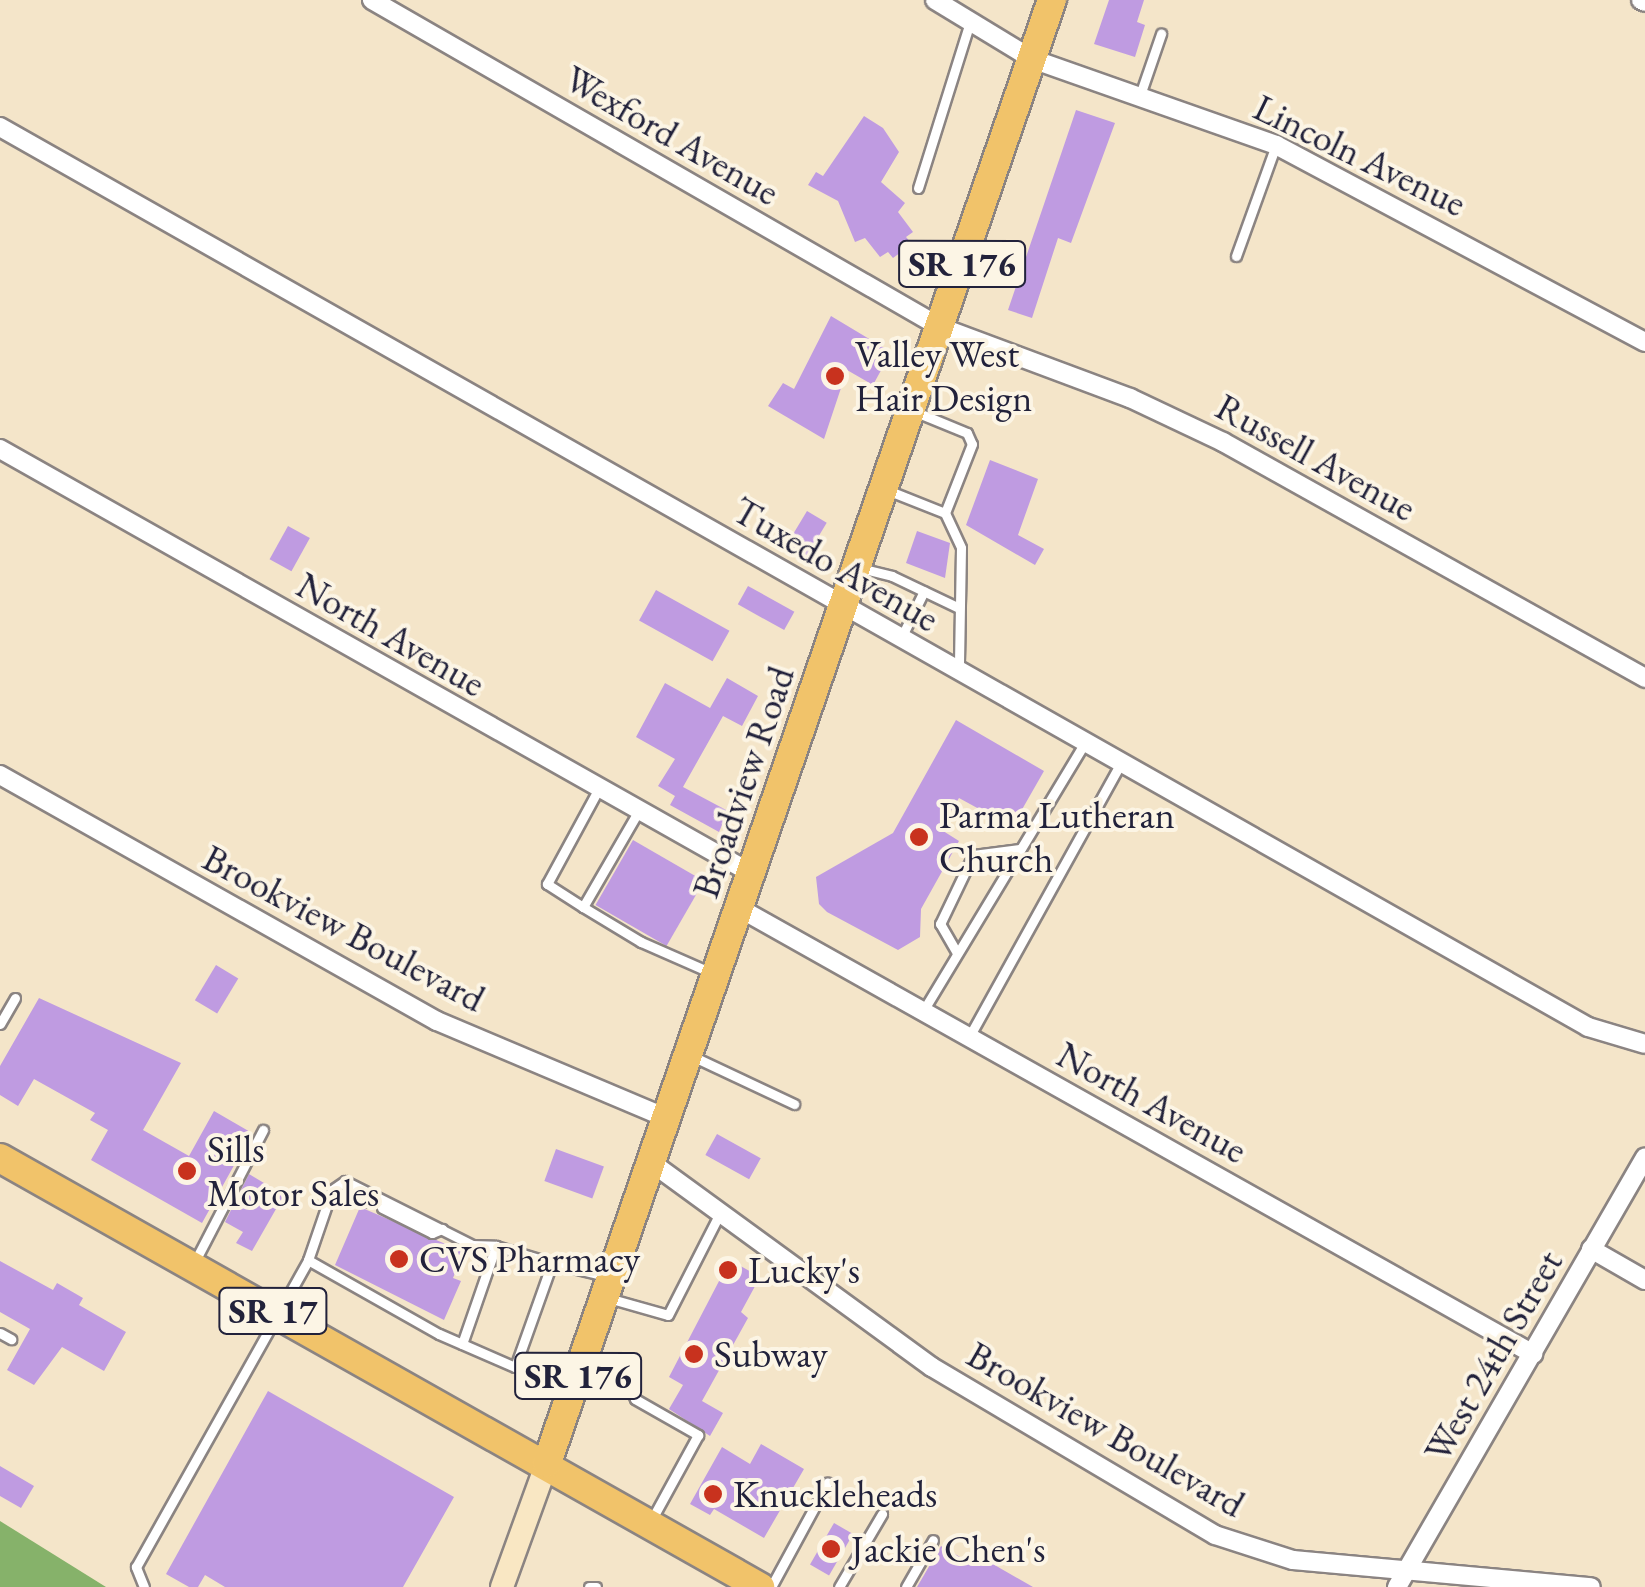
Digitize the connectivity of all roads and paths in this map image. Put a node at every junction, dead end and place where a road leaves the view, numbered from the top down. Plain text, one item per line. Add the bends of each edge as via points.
1 (372, 0) edge
2 (935, 0) edge
3 (1052, 0) edge
4 (970, 22) junction
5 (1161, 34) dead end
6 (1032, 59) junction
7 (1140, 96) junction
8 (0, 127) edge
9 (1276, 145) junction
10 (918, 188) dead end
11 (1236, 256) dead end
12 (940, 327) junction
13 (1645, 342) edge
14 (911, 410) junction
15 (0, 448) edge
16 (884, 488) junction
17 (945, 512) junction
18 (856, 568) junction
19 (924, 592) junction
20 (842, 605) junction
21 (959, 608) junction
22 (900, 638) junction
23 (959, 671) junction
24 (1645, 678) edge
25 (1086, 742) junction
26 (1122, 763) junction
27 (0, 775) edge
28 (598, 790) junction
29 (638, 812) junction
30 (1020, 849) junction
31 (751, 873) junction
32 (584, 907) junction
33 (739, 908) junction
34 (957, 953) junction
35 (716, 975) junction
36 (15, 998) dead end
37 (923, 1011) junction
38 (0, 1024) edge
39 (968, 1037) junction
40 (1645, 1044) edge
41 (689, 1055) junction
42 (794, 1104) dead end
43 (667, 1118) junction
44 (263, 1130) dead end
45 (1645, 1158) edge
46 (652, 1163) junction
47 (5, 1165) edge
48 (346, 1181) junction
49 (368, 1202) dead end
50 (382, 1208) dead end
51 (720, 1213) junction
52 (442, 1229) junction
53 (496, 1246) junction
54 (1591, 1250) junction
55 (308, 1260) junction
56 (552, 1263) junction
57 (192, 1266) junction
58 (1645, 1280) edge
59 (609, 1288) junction
60 (279, 1314) junction
61 (0, 1334) edge
62 (11, 1339) dead end
63 (462, 1344) junction
64 (1533, 1354) junction
65 (582, 1365) junction
66 (546, 1464) junction
67 (828, 1482) dead end
68 (882, 1514) dead end
69 (650, 1523) junction
70 (933, 1540) dead end
71 (1401, 1580) edge
72 (144, 1587) edge
73 (502, 1587) edge
74 (760, 1587) edge
75 (771, 1587) edge
76 (840, 1587) edge
77 (906, 1587) edge
78 (1590, 1587) edge

1 - 12 street, Wexford Avenue
2 - 4 street, Lincoln Avenue
3 - 6 main road, Broadview Road / SR 176
4 - 6 street, Lincoln Avenue
4 - 10 lane
5 - 7 lane
6 - 7 street, Lincoln Avenue
6 - 12 main road, Broadview Road / SR 176
7 - 9 street, Lincoln Avenue
8 - 20 street, Tuxedo Avenue
9 - 11 lane
9 - 13 street, Lincoln Avenue
12 - 14 main road, Broadview Road / SR 176
12 - 24 street, Russell Avenue via 1130,398 1223,442
14 - 16 main road, Broadview Road / SR 176
14 - 17 lane via 948,422 972,444
15 - 28 street, North Avenue
16 - 17 lane
16 - 18 main road, Broadview Road / SR 176
17 - 21 lane via 961,548
18 - 19 lane
18 - 20 main road, Broadview Road / SR 176
19 - 21 lane
19 - 22 lane
20 - 22 street, Tuxedo Avenue
20 - 31 main road, Broadview Road / SR 176
21 - 23 lane
22 - 23 street, Tuxedo Avenue
23 - 25 street, Tuxedo Avenue
25 - 26 street, Tuxedo Avenue
25 - 30 lane
26 - 39 lane
26 - 40 street, Tuxedo Avenue via 1588,1026
27 - 43 street, Brookview Boulevard via 437,1020
28 - 29 street, North Avenue
28 - 32 lane via 547,884
29 - 31 street, North Avenue
29 - 32 lane
30 - 34 lane
30 - 34 lane via 973,855 940,924
31 - 33 main road, Broadview Road / SR 176
32 - 35 lane via 641,942
33 - 35 main road, Broadview Road / SR 176
33 - 37 street, North Avenue
34 - 37 lane
35 - 41 main road, Broadview Road / SR 176
36 - 38 lane
37 - 39 street, North Avenue
39 - 64 street, North Avenue
41 - 42 lane
41 - 43 main road, Broadview Road / SR 176
43 - 46 main road, Broadview Road / SR 176
44 - 57 lane
45 - 54 street, West 24th Street
46 - 51 street, Brookview Boulevard
46 - 59 main road, Broadview Road / SR 176
47 - 57 main road, SR 17
48 - 49 lane via 349,1193
48 - 52 lane
48 - 55 lane via 332,1190
50 - 52 lane via 432,1234
51 - 59 lane via 668,1315
51 - 71 street, Brookview Boulevard via 932,1367 1215,1535 1293,1560
52 - 53 lane via 472,1245
53 - 56 lane
53 - 63 lane
54 - 58 street
54 - 64 street, West 24th Street
55 - 60 lane
55 - 63 lane
56 - 59 lane
56 - 63 lane via 515,1367
57 - 60 main road, SR 17
59 - 65 main road, Broadview Road / SR 176
60 - 66 main road, SR 17
60 - 72 lane via 136,1567
61 - 62 lane
64 - 71 street, West 24th Street
65 - 66 main road, Broadview Road / SR 176
65 - 69 lane via 626,1381 635,1399 698,1435
66 - 69 main road, SR 17
66 - 73 main road, Broadview Road
67 - 75 lane
68 - 76 lane
69 - 74 main road, SR 17
70 - 77 lane
71 - 78 street, Brookview Boulevard

